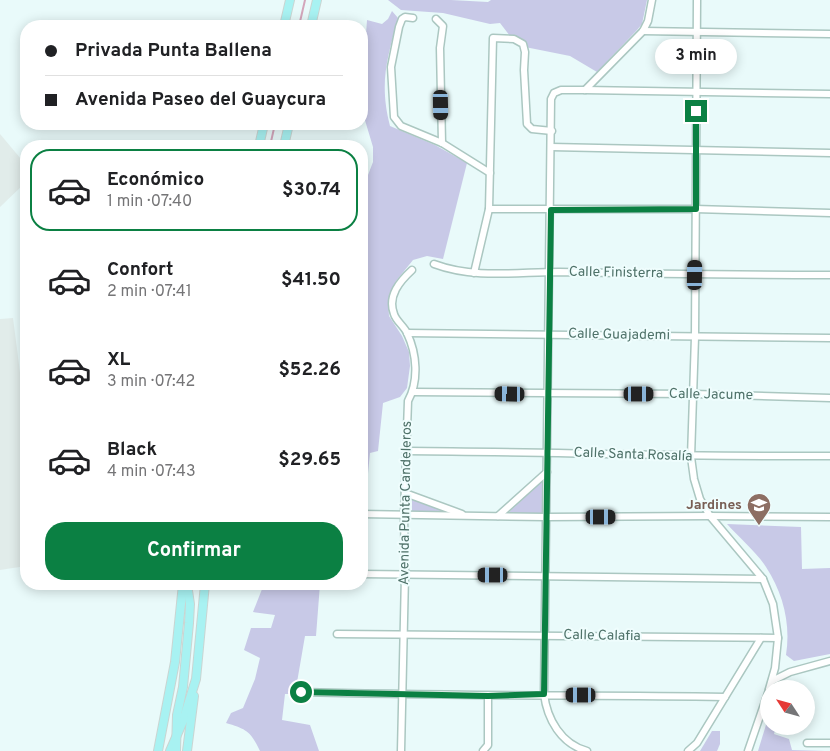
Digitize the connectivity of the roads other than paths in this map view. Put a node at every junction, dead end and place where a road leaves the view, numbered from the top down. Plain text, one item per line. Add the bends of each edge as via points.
1 (290, 0) edge
2 (317, 0) edge
3 (652, 0) edge
4 (697, 0) edge
5 (413, 18) dead end
6 (436, 19) dead end
7 (285, 20) edge
8 (312, 20) edge
9 (643, 31) junction
10 (696, 32) junction
11 (830, 34) edge
12 (585, 90) junction
13 (696, 92) junction
14 (830, 94) edge
15 (552, 131) junction
16 (442, 143) junction
17 (551, 147) junction
18 (696, 150) junction
19 (830, 152) edge
20 (490, 173) junction
21 (489, 209) junction
22 (696, 209) junction
23 (551, 210) junction
24 (830, 213) edge
25 (434, 264) dead end
26 (412, 270) dead end
27 (550, 272) junction
28 (474, 273) junction
29 (695, 275) junction
30 (830, 276) edge
31 (408, 333) junction
32 (549, 334) junction
33 (695, 337) junction
34 (830, 338) edge
35 (413, 392) junction
36 (548, 394) junction
37 (694, 394) junction
38 (830, 398) edge
39 (407, 451) junction
40 (548, 452) junction
41 (691, 456) junction
42 (830, 456) edge
43 (547, 472) junction
44 (405, 493) junction
45 (368, 514) edge
46 (404, 515) junction
47 (469, 516) junction
48 (498, 516) junction
49 (710, 516) junction
50 (830, 517) edge
51 (546, 518) junction
52 (368, 574) edge
53 (405, 575) junction
54 (546, 576) junction
55 (763, 579) junction
56 (184, 590) edge
57 (186, 590) edge
58 (204, 590) edge
59 (337, 634) dead end
60 (403, 635) junction
61 (546, 635) junction
62 (761, 638) junction
63 (778, 638) junction
64 (830, 662) edge
65 (196, 679) junction
66 (772, 680) edge
67 (774, 680) edge
68 (301, 692) dead end
69 (403, 694) junction
70 (544, 694) junction
71 (488, 696) junction
72 (725, 697) junction
73 (760, 716) edge
74 (177, 735) junction
75 (807, 743) dead end
76 (830, 743) edge
77 (158, 751) edge
78 (170, 751) edge
79 (176, 751) edge
80 (187, 751) edge
81 (401, 751) edge
82 (483, 751) edge
83 (587, 751) edge
84 (688, 751) edge
85 (748, 751) edge

1 - 7 main road
2 - 8 main road
3 - 9 street
4 - 10 street
5 - 16 street via 405,17 398,27 391,67 394,118 401,126
6 - 16 street via 443,26 440,48
9 - 10 street
9 - 12 street
10 - 11 street
10 - 13 street
12 - 13 street
12 - 15 street via 554,93
13 - 14 street
13 - 18 street
15 - 17 street
15 - 20 street via 532,128 527,124 525,47 514,39 493,38
16 - 20 street
17 - 18 street
17 - 23 street
18 - 19 street
18 - 22 street
20 - 21 street
21 - 23 street
21 - 28 street
22 - 23 street
22 - 24 street
22 - 29 street
23 - 27 street
25 - 28 street, Calle Finisterra
26 - 31 street, Avenida Punta Candeleros via 399,282 392,300 394,314
27 - 28 street, Calle Finisterra
27 - 29 street, Calle Finisterra
27 - 32 street
29 - 30 street, Calle Finisterra
29 - 33 street
31 - 32 street, Calle Guajademi
31 - 35 street, Avenida Punta Candeleros via 416,364
32 - 33 street, Calle Guajademi
32 - 36 street
33 - 34 street, Calle Guajademi
33 - 37 street
35 - 36 street, Calle Jacume
35 - 39 street, Avenida Punta Candeleros via 408,401
36 - 37 street, Calle Jacume
36 - 40 street
37 - 38 street, Calle Jacume
37 - 41 street
39 - 40 street, Calle Santa Rosalía
39 - 44 street, Avenida Punta Candeleros
40 - 41 street, Calle Santa Rosalía
40 - 43 street
41 - 42 street, Calle Santa Rosalía
41 - 49 street via 696,488
43 - 48 street
43 - 51 street
44 - 46 street, Avenida Punta Candeleros
44 - 47 street
45 - 46 street
46 - 47 street
46 - 53 street, Avenida Punta Candeleros
47 - 48 street
48 - 51 street
49 - 50 street
49 - 51 street
49 - 55 street
51 - 54 street
52 - 53 street
53 - 54 street
53 - 60 street, Avenida Punta Candeleros
54 - 55 street
54 - 61 street
55 - 63 street via 773,604
56 - 77 main road
57 - 74 main road via 189,623
58 - 65 main road
59 - 60 street, Calle Calafia
60 - 61 street, Calle Calafia
60 - 69 street, Avenida Punta Candeleros
61 - 62 street, Calle Calafia
61 - 70 street
62 - 63 street, Calle Calafia
62 - 72 street
63 - 66 street
64 - 67 street via 790,672
65 - 74 main road
65 - 80 main road
68 - 69 street
69 - 71 street
69 - 81 street, Avenida Punta Candeleros
70 - 71 street
70 - 72 street
70 - 83 street via 549,718 557,730 578,749
71 - 82 street via 488,745
72 - 84 street via 697,743
73 - 85 street
74 - 78 main road
74 - 79 main road
75 - 76 street

